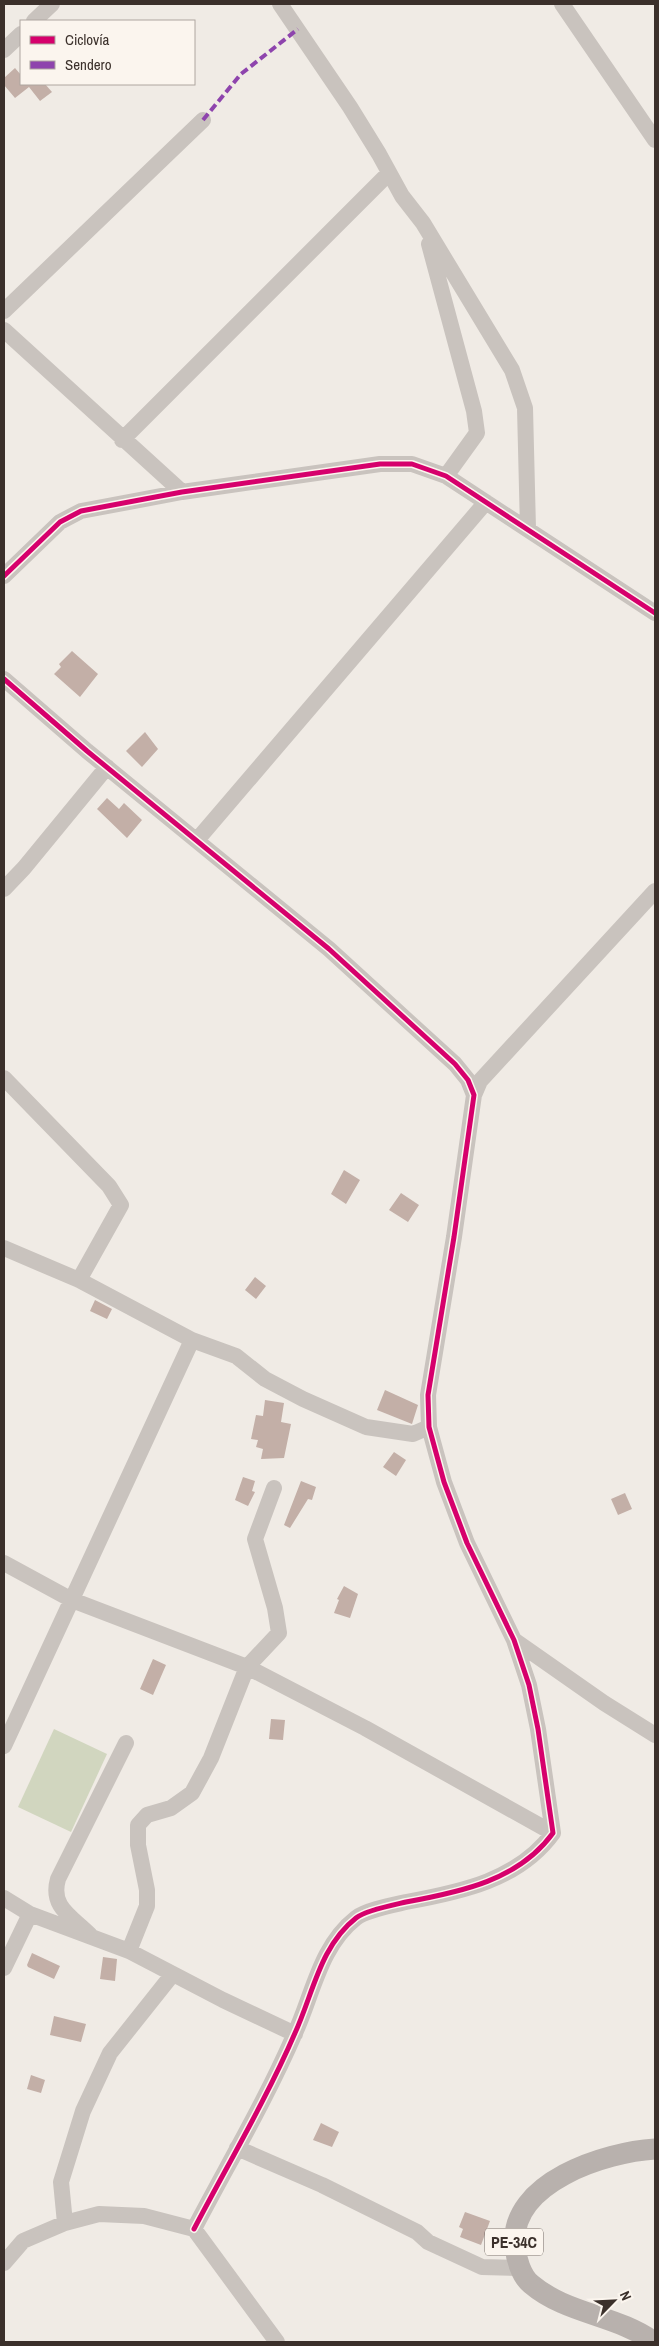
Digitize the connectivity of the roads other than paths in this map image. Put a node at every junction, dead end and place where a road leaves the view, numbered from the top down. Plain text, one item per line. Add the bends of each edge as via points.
1 (52, 4) edge
2 (280, 4) edge
3 (562, 4) edge
4 (35, 20) edge
5 (20, 35) edge
6 (4, 50) edge
7 (203, 120) dead end
8 (655, 140) edge
9 (389, 173) junction
10 (423, 222) junction
11 (4, 311) edge
12 (4, 330) edge
13 (122, 440) junction
14 (446, 476) junction
15 (182, 492) junction
16 (486, 502) junction
17 (528, 529) junction
18 (4, 576) edge
19 (655, 613) edge
20 (4, 679) edge
21 (107, 767) junction
22 (196, 840) junction
23 (4, 889) edge
24 (655, 891) edge
25 (4, 1078) edge
26 (474, 1095) junction
27 (4, 1248) edge
28 (79, 1280) junction
29 (192, 1340) junction
30 (429, 1427) junction
31 (274, 1488) dead end
32 (4, 1563) edge
33 (72, 1600) junction
34 (514, 1640) junction
35 (247, 1667) junction
36 (655, 1734) edge
37 (126, 1743) dead end
38 (4, 1746) edge
39 (553, 1833) junction
40 (4, 1898) edge
41 (30, 1914) junction
42 (95, 1940) junction
43 (129, 1951) junction
44 (4, 1968) edge
45 (172, 1975) junction
46 (295, 2034) junction
47 (237, 2148) junction
48 (655, 2149) edge
49 (65, 2223) junction
50 (194, 2228) junction
51 (4, 2263) edge
52 (521, 2268) junction
53 (277, 2342) edge
54 (654, 2342) edge

1 - 4 street
2 - 9 street via 350,106
3 - 8 street
5 - 6 street
7 - 11 street
9 - 10 street
9 - 13 street
10 - 14 street via 474,411 477,433
10 - 17 street via 512,370 525,408
12 - 13 street
13 - 15 street
14 - 15 street via 412,464 380,464
14 - 16 street
15 - 18 street via 80,511 60,522
16 - 17 street
16 - 22 street
17 - 19 street
20 - 21 street
21 - 22 street
21 - 23 street
22 - 26 street via 336,955 455,1064 468,1080
24 - 26 street via 480,1081
25 - 28 street via 109,1186 121,1205
26 - 30 street via 428,1395
27 - 28 street
28 - 29 street
29 - 30 street via 236,1356 265,1379 366,1427 413,1434
29 - 33 street
30 - 34 street via 444,1482 467,1543
31 - 35 street via 255,1539 275,1608 278,1633
32 - 33 street
33 - 35 street
33 - 38 street
34 - 36 street
34 - 39 street via 536,1720
35 - 39 street via 365,1728
35 - 43 street via 211,1758 192,1793 171,1808 147,1814 138,1824 147,1906
37 - 42 street via 55,1890 57,1903
39 - 46 street via 538,1852 506,1875 466,1889 391,1905 358,1916 341,1932 325,1956
40 - 41 street
41 - 42 street
41 - 44 street
42 - 43 street
43 - 45 street
45 - 46 street
45 - 49 street via 110,2052 83,2111 61,2182
46 - 47 street
47 - 50 street
47 - 52 street via 322,2185 482,2267
48 - 52 main road, PE-34C via 599,2160 554,2181 528,2203 514,2241
49 - 50 street via 99,2214 124,2214
49 - 51 street via 23,2241
50 - 53 street
52 - 54 main road, PE-34C via 528,2282 546,2295 634,2329

